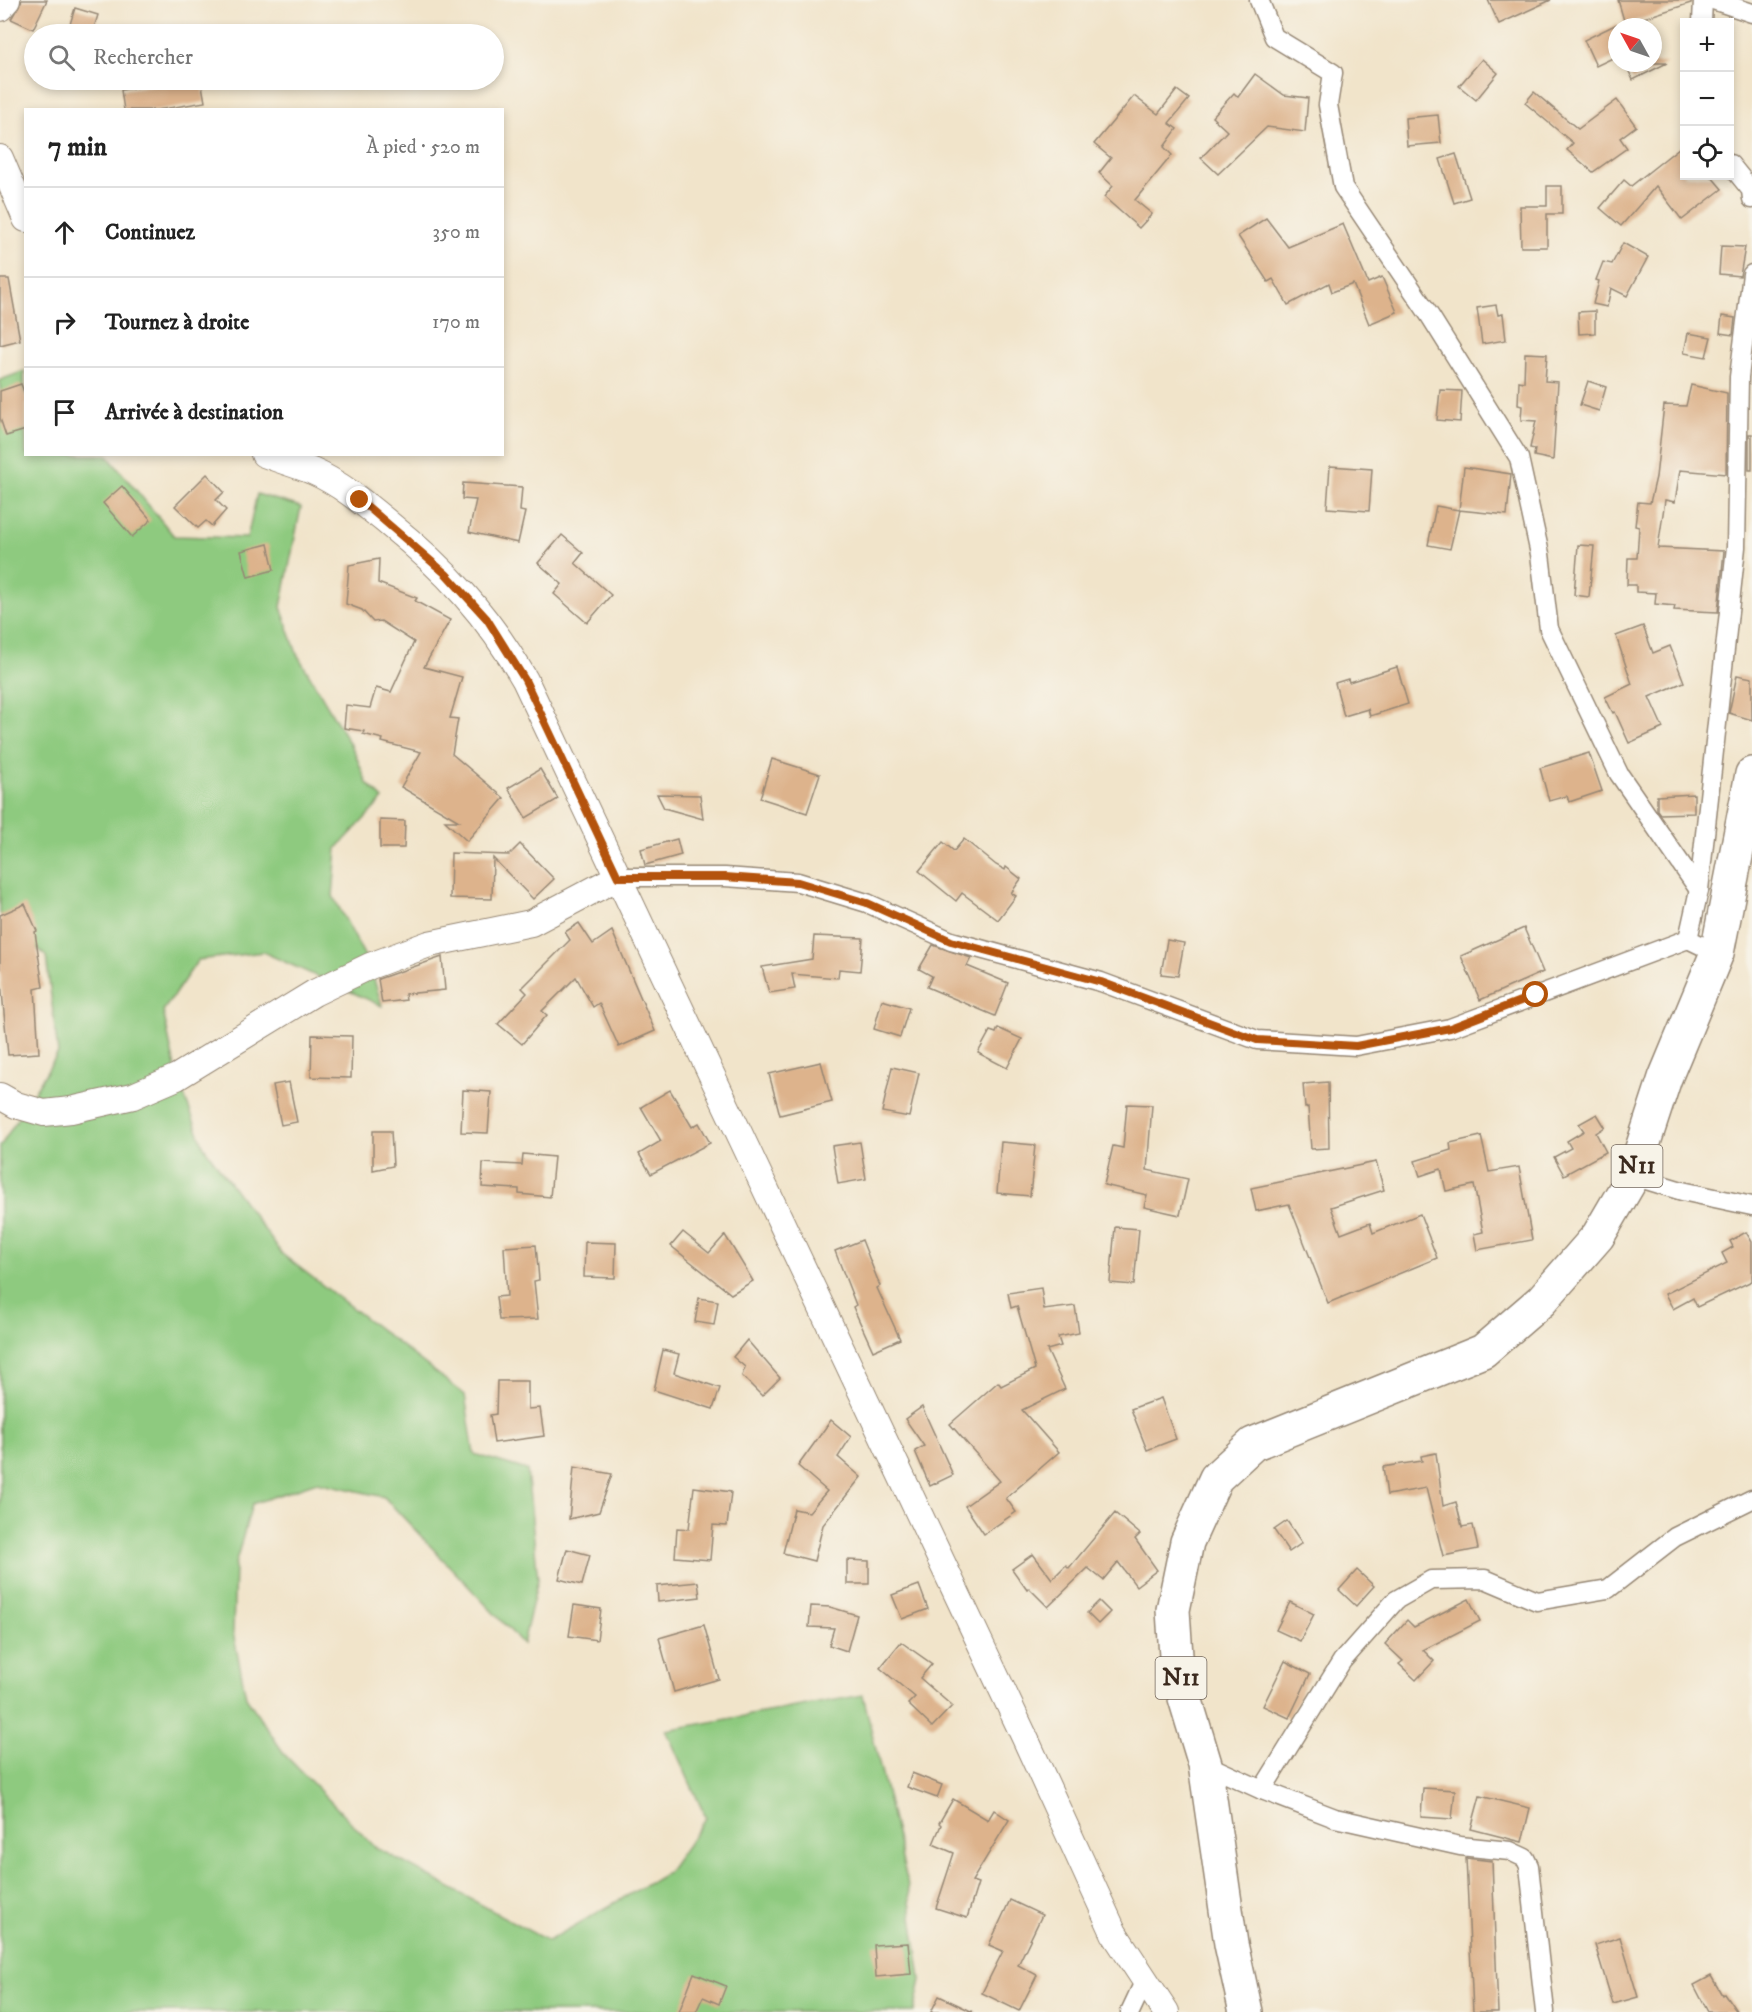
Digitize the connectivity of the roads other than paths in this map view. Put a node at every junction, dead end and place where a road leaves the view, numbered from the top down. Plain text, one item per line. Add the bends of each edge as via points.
1 (7, 0) edge
2 (1258, 0) edge
3 (1703, 0) edge
4 (1713, 0) edge
5 (0, 8) edge
6 (1752, 13) edge
7 (1702, 18) edge
8 (0, 158) edge
9 (1734, 169) edge
10 (1752, 199) edge
11 (24, 214) edge
12 (1752, 274) edge
13 (269, 456) edge
14 (1751, 778) edge
15 (618, 877) junction
16 (1699, 890) junction
17 (1702, 946) junction
18 (0, 1096) edge
19 (1634, 1176) junction
20 (1752, 1206) edge
21 (1752, 1499) edge
22 (1205, 1764) junction
23 (1262, 1790) junction
24 (1144, 1982) junction
25 (1131, 2012) edge
26 (1166, 2012) edge
27 (1246, 2012) edge
28 (1545, 2012) edge

1 - 5 main road
2 - 16 street via 1274,37 1333,73 1328,105 1343,187 1519,458 1540,555 1549,628 1619,774
3 - 7 street
4 - 6 street
8 - 11 main road
9 - 10 street via 1751,190
12 - 16 street via 1739,377 1736,548
13 - 15 main road via 313,472 360,500 438,567 487,619 525,680
14 - 17 highway, N11
15 - 17 street via 798,882 867,903 951,941 1101,982 1257,1040 1356,1046 1450,1028
15 - 18 main road via 531,922 429,944 370,966 314,993 177,1077 133,1096 44,1113
15 - 24 main road via 1114,1933
16 - 17 street
17 - 19 highway, N11
19 - 20 street
19 - 22 highway, N11 via 1598,1236 1541,1301 1483,1351 1253,1444 1216,1478 1186,1542 1173,1610 1176,1656
21 - 23 street via 1675,1537 1608,1589 1537,1601 1485,1579 1431,1580 1395,1600 1342,1662
22 - 23 street
22 - 27 highway, N11 via 1231,1944
23 - 28 street via 1335,1818 1525,1857
24 - 25 street
24 - 26 main road

